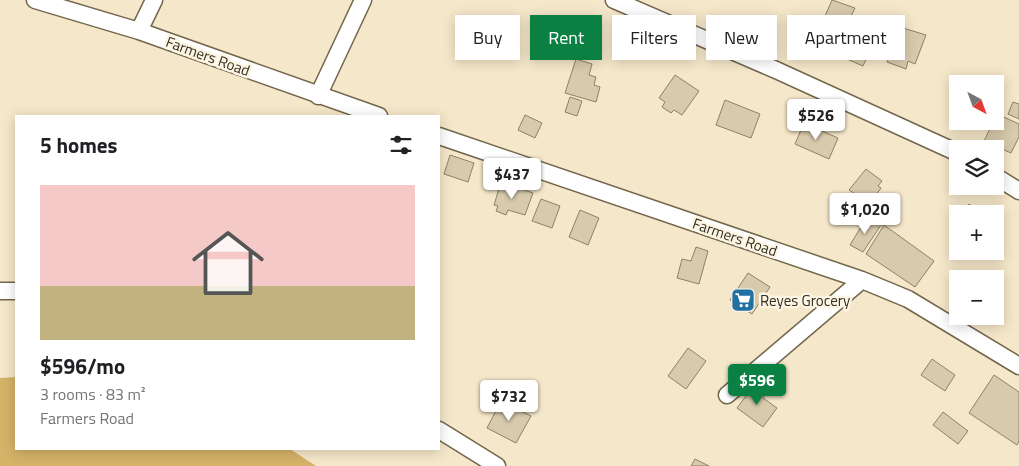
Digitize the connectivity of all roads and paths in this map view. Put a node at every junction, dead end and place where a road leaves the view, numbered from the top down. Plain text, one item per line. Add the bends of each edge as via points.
1 (35, 0) edge
2 (154, 0) edge
3 (363, 0) edge
4 (614, 0) edge
5 (139, 31) junction
6 (318, 96) junction
7 (376, 115) edge
8 (440, 136) edge
9 (949, 149) edge
10 (1004, 182) edge
11 (1019, 191) edge
12 (862, 280) junction
13 (0, 291) edge
14 (15, 291) edge
15 (1019, 366) edge
16 (727, 395) dead end
17 (440, 431) edge
18 (497, 466) edge

1 - 5 street, Farmers Road
2 - 5 street
3 - 6 street
4 - 9 street
5 - 6 street, Farmers Road
6 - 7 street, Farmers Road
8 - 12 street, Farmers Road
10 - 11 street
12 - 15 street, Farmers Road via 908,299
12 - 16 street
13 - 14 street
17 - 18 street

